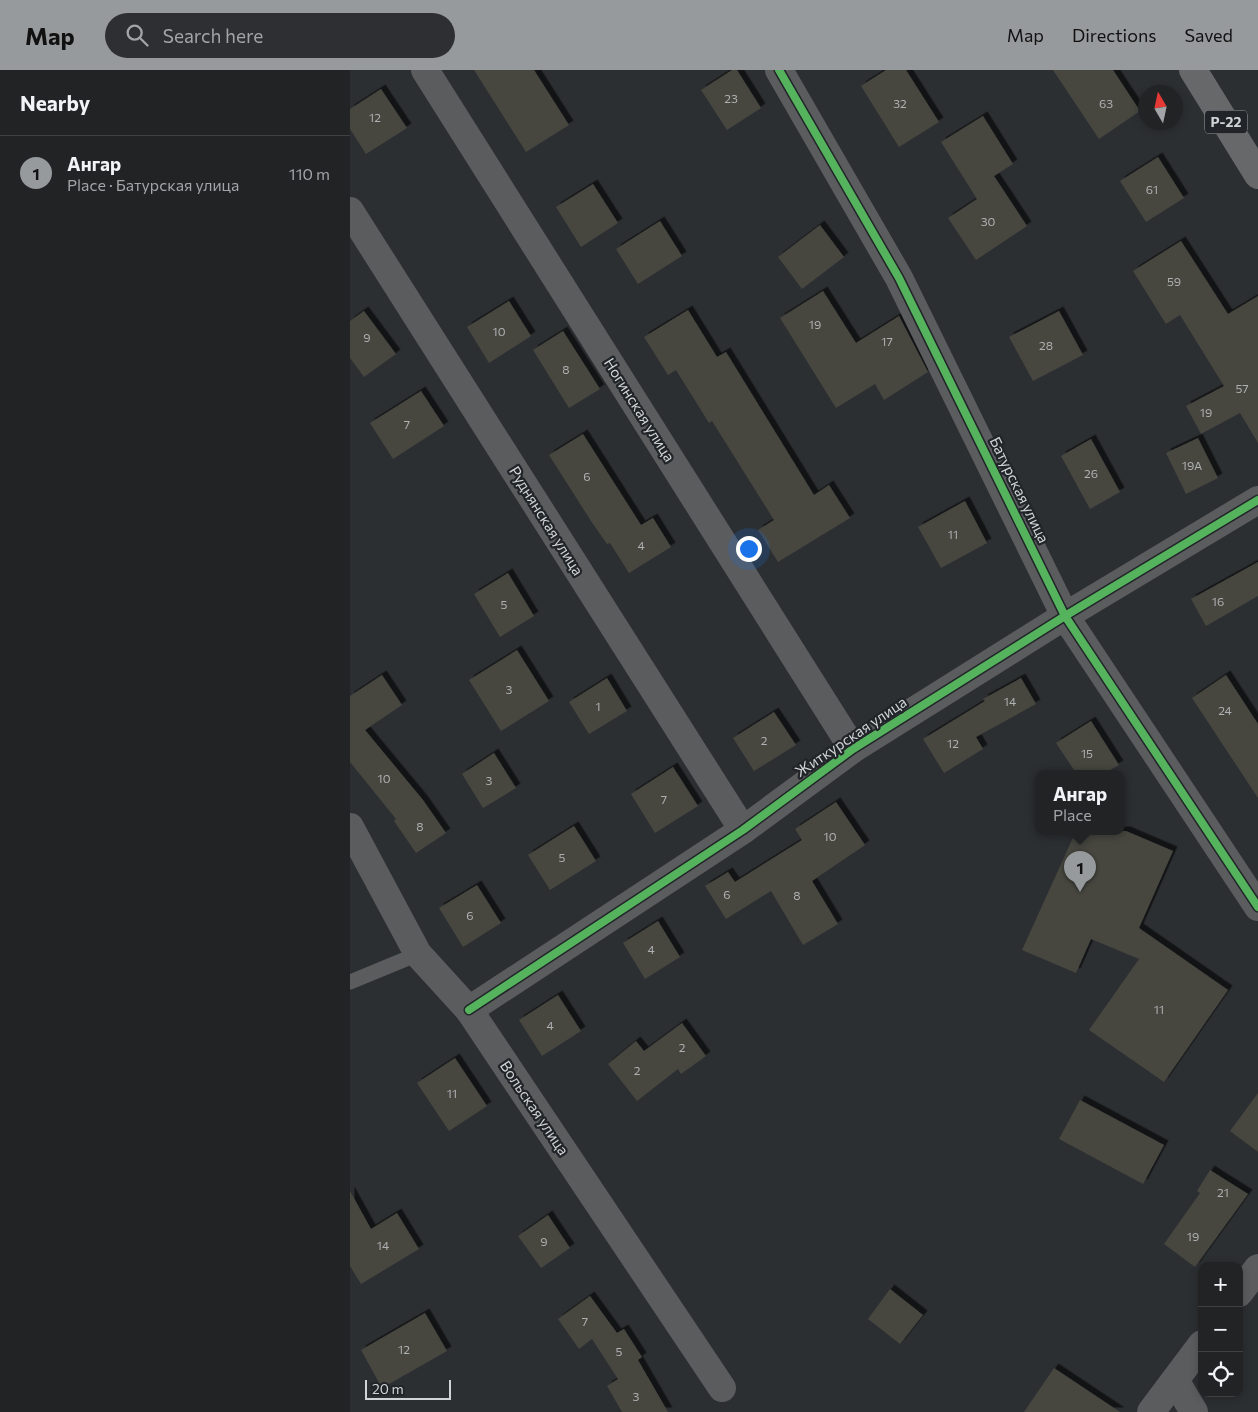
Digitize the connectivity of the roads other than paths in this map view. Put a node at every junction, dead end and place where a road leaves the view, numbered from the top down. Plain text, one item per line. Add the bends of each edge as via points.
1 (425, 70) edge
2 (779, 70) edge
3 (1193, 70) edge
4 (1258, 175) edge
5 (350, 212) edge
6 (1258, 500) edge
7 (1065, 616) junction
8 (853, 749) junction
9 (350, 827) edge
10 (743, 830) junction
11 (1258, 907) edge
12 (418, 954) junction
13 (350, 982) edge
14 (469, 1010) junction
15 (1258, 1268) edge
16 (1243, 1288) edge
17 (1198, 1349) edge
18 (1175, 1380) junction
19 (722, 1388) dead end
20 (1151, 1412) edge
21 (1194, 1412) edge

1 - 8 street, Ногинская улица
2 - 7 street, Батурская улица via 899,278
3 - 4 highway, Р-22
5 - 10 street, Руднянская улица
6 - 7 street, Житкурская улица
7 - 8 street, Житкурская улица
7 - 11 street, Батурская улица
8 - 10 street, Житкурская улица
9 - 12 street, Вольская улица
10 - 14 street, Житкурская улица
12 - 13 lane
12 - 14 street, Вольская улица
14 - 19 street, Вольская улица
15 - 16 street
17 - 18 street
18 - 20 street
18 - 21 street

